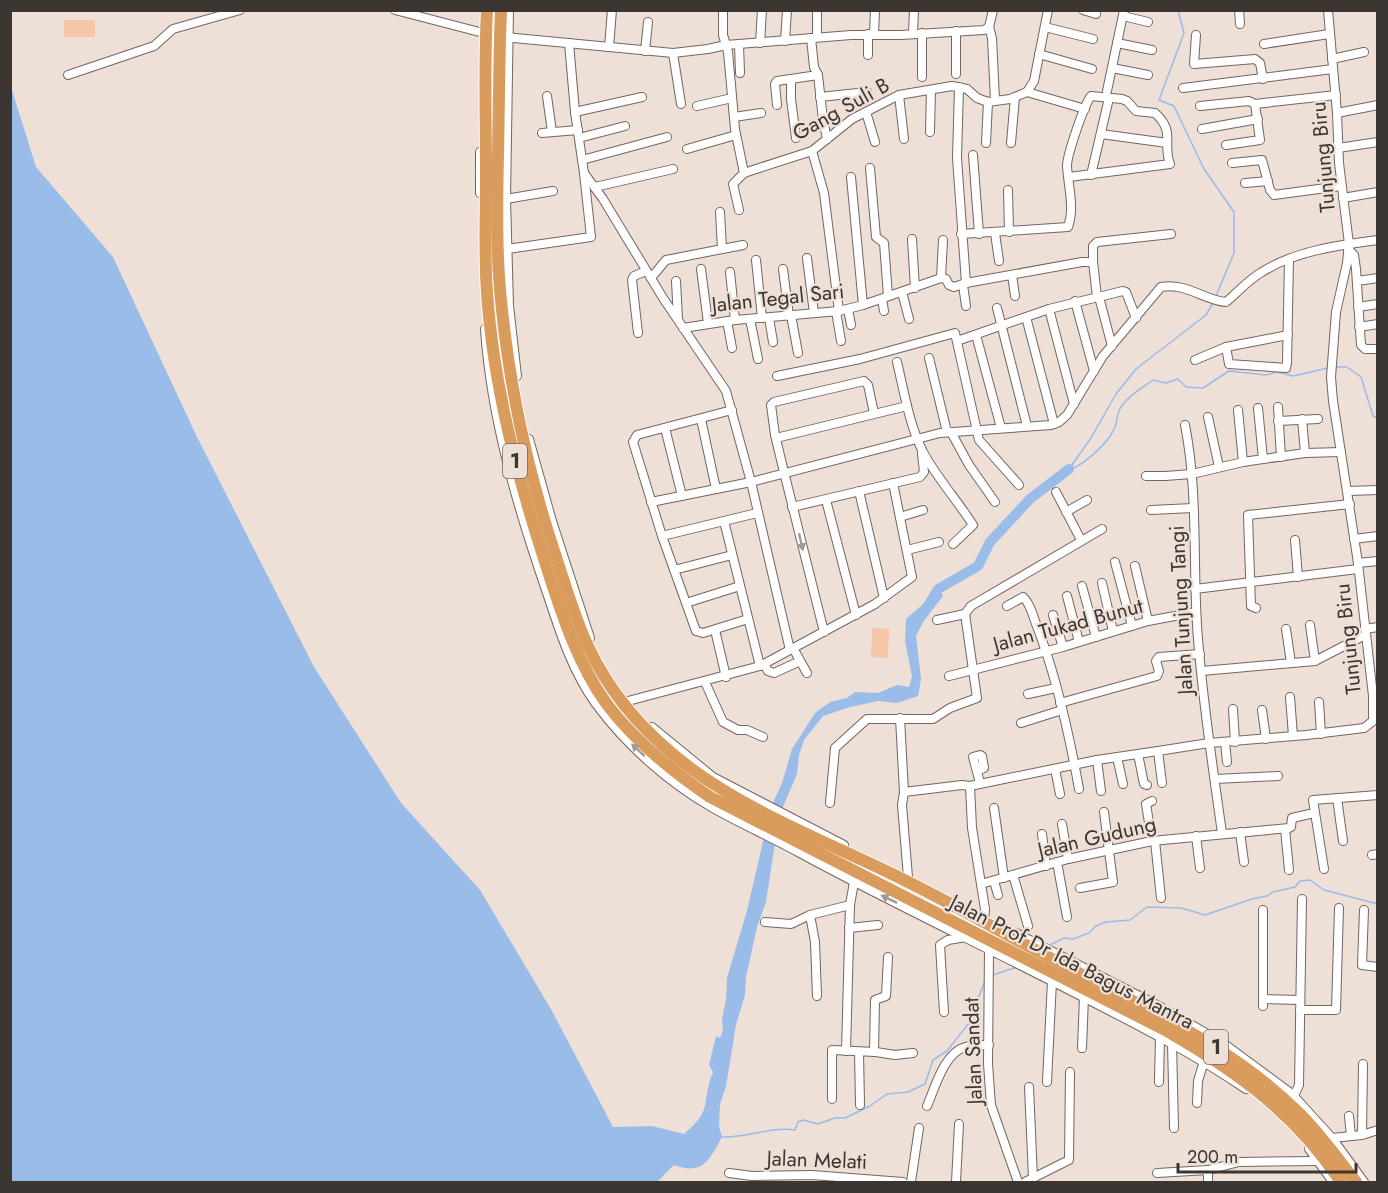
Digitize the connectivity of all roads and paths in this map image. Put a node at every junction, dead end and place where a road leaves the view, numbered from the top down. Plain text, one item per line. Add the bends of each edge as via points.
1 (240, 10) edge
2 (395, 10) edge
3 (482, 10) edge
4 (487, 10) edge
5 (501, 10) edge
6 (509, 10) edge
7 (612, 10) edge
8 (723, 10) edge
9 (762, 10) edge
10 (787, 10) edge
11 (817, 10) edge
12 (875, 10) edge
13 (914, 10) edge
14 (993, 10) edge
15 (1048, 10) edge
16 (1083, 10) edge
17 (1239, 10) edge
18 (1328, 10) edge
19 (1096, 14) dead end
20 (1124, 14) edge
21 (648, 22) dead end
22 (1148, 22) dead end
23 (1240, 24) dead end
24 (989, 27) junction
25 (1045, 27) junction
26 (956, 31) junction
27 (917, 33) junction
28 (483, 34) junction
29 (871, 34) junction
30 (1329, 34) junction
31 (1197, 35) dead end
32 (504, 37) junction
33 (814, 38) junction
34 (1094, 39) dead end
35 (785, 41) junction
36 (569, 43) junction
37 (760, 43) junction
38 (1117, 43) junction
39 (739, 44) junction
40 (1264, 44) dead end
41 (609, 47) junction
42 (726, 50) junction
43 (1152, 50) dead end
44 (645, 51) junction
45 (1364, 52) dead end
46 (673, 53) junction
47 (1039, 54) junction
48 (868, 55) dead end
49 (1332, 59) junction
50 (1112, 68) junction
51 (1092, 69) dead end
52 (1333, 69) junction
53 (740, 73) dead end
54 (956, 74) dead end
55 (68, 75) dead end
56 (818, 75) junction
57 (1148, 75) dead end
58 (922, 77) dead end
59 (791, 79) junction
60 (1263, 79) junction
61 (959, 87) junction
62 (1183, 88) dead end
63 (930, 90) junction
64 (867, 92) dead end
65 (1027, 92) junction
66 (1108, 94) junction
67 (899, 95) junction
68 (1335, 95) junction
69 (547, 96) dead end
70 (642, 97) dead end
71 (820, 97) junction
72 (1015, 97) junction
73 (732, 98) junction
74 (992, 101) junction
75 (681, 104) dead end
76 (1255, 104) junction
77 (697, 105) dead end
78 (777, 105) dead end
79 (1377, 105) edge
80 (1200, 106) dead end
81 (1084, 109) junction
82 (576, 112) junction
83 (866, 112) junction
84 (1337, 113) junction
85 (761, 114) dead end
86 (734, 117) junction
87 (1258, 119) junction
88 (625, 126) dead end
89 (1202, 129) dead end
90 (552, 132) junction
91 (930, 132) dead end
92 (542, 133) dead end
93 (579, 134) junction
94 (1101, 134) junction
95 (736, 135) junction
96 (667, 136) dead end
97 (796, 138) dead end
98 (827, 139) junction
99 (904, 139) dead end
100 (874, 142) dead end
101 (1377, 142) edge
102 (986, 143) dead end
103 (1011, 143) dead end
104 (1167, 143) junction
105 (1226, 145) dead end
106 (1338, 148) junction
107 (687, 149) dead end
108 (812, 151) junction
109 (973, 155) dead end
110 (582, 160) junction
111 (1232, 163) dead end
112 (870, 168) dead end
113 (673, 169) dead end
114 (584, 173) junction
115 (744, 173) junction
116 (1091, 175) junction
117 (851, 177) dead end
118 (1069, 177) junction
119 (1268, 181) junction
120 (1245, 183) dead end
121 (1341, 186) junction
122 (597, 190) junction
123 (1008, 190) dead end
124 (553, 191) dead end
125 (1377, 192) edge
126 (587, 197) junction
127 (1343, 198) junction
128 (506, 199) junction
129 (739, 210) dead end
130 (720, 212) dead end
131 (1009, 232) junction
132 (995, 233) junction
133 (962, 234) junction
134 (979, 234) junction
135 (1171, 234) dead end
136 (912, 239) dead end
137 (943, 240) dead end
138 (1377, 240) edge
139 (743, 245) dead end
140 (1349, 247) junction
141 (507, 249) junction
142 (722, 249) junction
143 (807, 258) dead end
144 (1289, 259) junction
145 (756, 260) dead end
146 (999, 261) dead end
147 (1093, 262) junction
148 (702, 269) dead end
149 (783, 269) dead end
150 (730, 272) dead end
151 (649, 274) junction
152 (1012, 275) junction
153 (504, 278) junction
154 (941, 278) junction
155 (1377, 278) edge
156 (676, 281) dead end
157 (1357, 281) junction
158 (965, 284) junction
159 (915, 288) junction
160 (902, 292) junction
161 (1016, 296) dead end
162 (885, 297) junction
163 (1098, 297) junction
164 (1075, 301) junction
165 (1377, 304) edge
166 (863, 305) junction
167 (966, 306) dead end
168 (1358, 307) junction
169 (998, 308) dead end
170 (1049, 309) junction
171 (841, 310) junction
172 (884, 311) dead end
173 (814, 313) junction
174 (790, 316) junction
175 (1026, 317) junction
176 (766, 318) junction
177 (1136, 318) junction
178 (750, 319) junction
179 (909, 319) dead end
180 (731, 321) junction
181 (708, 324) junction
182 (1377, 324) edge
183 (681, 325) junction
184 (851, 325) dead end
185 (1002, 326) junction
186 (1359, 327) junction
187 (638, 333) dead end
188 (976, 335) junction
189 (1288, 335) junction
190 (842, 341) dead end
191 (957, 341) junction
192 (773, 342) dead end
193 (1112, 346) junction
194 (1226, 347) junction
195 (732, 348) dead end
196 (1377, 349) edge
197 (798, 353) dead end
198 (929, 358) dead end
199 (759, 359) dead end
200 (1195, 360) dead end
201 (897, 362) dead end
202 (1094, 371) junction
203 (777, 376) dead end
204 (1074, 404) junction
205 (731, 406) junction
206 (907, 406) junction
207 (1278, 407) dead end
208 (1258, 408) dead end
209 (1238, 410) dead end
210 (874, 413) junction
211 (1208, 417) dead end
212 (701, 419) junction
213 (1302, 419) junction
214 (1318, 419) dead end
215 (1278, 421) junction
216 (1054, 424) junction
217 (1185, 425) dead end
218 (1026, 426) junction
219 (665, 428) junction
220 (1001, 428) junction
221 (976, 431) junction
222 (949, 432) junction
223 (776, 438) junction
224 (918, 439) junction
225 (922, 450) junction
226 (1341, 452) junction
227 (1305, 453) junction
228 (1281, 457) junction
229 (1263, 459) junction
230 (1243, 462) junction
231 (1218, 467) junction
232 (784, 472) junction
233 (1192, 474) junction
234 (1146, 476) dead end
235 (751, 482) junction
236 (893, 483) junction
237 (1019, 485) dead end
238 (716, 489) junction
239 (1377, 490) edge
240 (859, 491) junction
241 (1348, 491) junction
242 (1056, 492) dead end
243 (682, 496) junction
244 (826, 500) junction
245 (1087, 500) dead end
246 (651, 502) junction
247 (995, 502) dead end
248 (1350, 504) junction
249 (792, 507) junction
250 (1193, 508) junction
251 (923, 510) dead end
252 (1151, 510) dead end
253 (1066, 512) junction
254 (757, 513) junction
255 (900, 517) junction
256 (724, 521) junction
257 (1101, 529) dead end
258 (662, 536) junction
259 (1377, 536) edge
260 (1354, 539) junction
261 (1081, 540) junction
262 (1294, 540) dead end
263 (939, 542) dead end
264 (953, 544) dead end
265 (908, 550) junction
266 (732, 555) junction
267 (1377, 561) edge
268 (1115, 562) dead end
269 (1135, 566) dead end
270 (1358, 566) junction
271 (554, 570) junction
272 (674, 570) junction
273 (1298, 577) junction
274 (1102, 583) dead end
275 (1250, 584) junction
276 (740, 586) junction
277 (1082, 586) dead end
278 (1195, 589) junction
279 (1067, 596) dead end
280 (884, 598) junction
281 (686, 603) junction
282 (1008, 606) dead end
283 (1256, 608) dead end
284 (1196, 612) junction
285 (965, 614) junction
286 (856, 615) junction
287 (1053, 615) dead end
288 (748, 619) junction
289 (937, 620) dead end
290 (1148, 621) junction
291 (1310, 625) dead end
292 (1132, 626) junction
293 (1377, 627) edge
294 (1286, 629) dead end
295 (715, 630) junction
296 (1113, 631) junction
297 (824, 632) junction
298 (1365, 632) junction
299 (1096, 637) junction
300 (1079, 642) junction
301 (1063, 647) junction
302 (792, 649) junction
303 (1046, 650) junction
304 (1200, 654) junction
305 (799, 659) junction
306 (1315, 661) junction
307 (1291, 663) junction
308 (762, 665) junction
309 (973, 669) junction
310 (1202, 671) junction
311 (807, 672) dead end
312 (949, 676) dead end
313 (726, 677) junction
314 (705, 682) junction
315 (1374, 684) edge
316 (1056, 688) junction
317 (1029, 694) dead end
318 (1290, 697) dead end
319 (628, 701) junction
320 (1318, 702) dead end
321 (1061, 706) junction
322 (1233, 709) dead end
323 (1262, 710) dead end
324 (900, 718) junction
325 (1021, 723) dead end
326 (1374, 725) edge
327 (1321, 734) junction
328 (1293, 736) junction
329 (763, 737) dead end
330 (1266, 739) junction
331 (1225, 742) junction
332 (1235, 742) junction
333 (1209, 743) junction
334 (1158, 751) junction
335 (1138, 754) junction
336 (1117, 757) junction
337 (1097, 760) junction
338 (1227, 762) dead end
339 (1075, 765) junction
340 (1056, 769) junction
341 (977, 771) dead end
342 (1278, 776) dead end
343 (1215, 779) junction
344 (980, 783) junction
345 (1162, 783) dead end
346 (1123, 784) dead end
347 (1147, 784) dead end
348 (970, 786) junction
349 (1079, 789) dead end
350 (1101, 791) dead end
351 (904, 792) junction
352 (1059, 794) dead end
353 (1377, 795) edge
354 (1337, 798) junction
355 (1152, 801) dead end
356 (830, 803) dead end
357 (994, 808) dead end
358 (1104, 812) dead end
359 (1314, 813) junction
360 (759, 816) junction
361 (1062, 824) dead end
362 (1285, 829) junction
363 (786, 830) junction
364 (1240, 832) junction
365 (1222, 833) junction
366 (1042, 834) dead end
367 (1196, 836) junction
368 (1154, 841) junction
369 (1343, 841) dead end
370 (826, 850) junction
371 (1108, 850) junction
372 (1068, 860) junction
373 (1057, 862) junction
374 (1244, 862) dead end
375 (1046, 866) junction
376 (1200, 868) dead end
377 (1324, 869) dead end
378 (1289, 870) dead end
379 (846, 873) junction
380 (908, 877) junction
381 (1009, 877) junction
382 (994, 881) junction
383 (854, 882) junction
384 (981, 884) junction
385 (1080, 888) dead end
386 (998, 895) dead end
387 (1161, 898) dead end
388 (1302, 899) dead end
389 (850, 905) junction
390 (1339, 908) dead end
391 (1263, 910) dead end
392 (1364, 910) dead end
393 (810, 915) junction
394 (1067, 917) dead end
395 (984, 919) junction
396 (765, 922) dead end
397 (878, 925) dead end
398 (1028, 926) dead end
399 (849, 928) junction
400 (966, 937) junction
401 (989, 950) junction
402 (1045, 952) junction
403 (888, 957) dead end
404 (1017, 960) junction
405 (1031, 967) junction
406 (1377, 967) edge
407 (1052, 981) junction
408 (817, 996) dead end
409 (1084, 998) junction
410 (1300, 1005) junction
411 (944, 1012) dead end
412 (1168, 1033) junction
413 (989, 1045) junction
414 (1082, 1048) dead end
415 (846, 1051) junction
416 (859, 1052) junction
417 (874, 1052) junction
418 (912, 1053) dead end
419 (1204, 1061) junction
420 (1363, 1064) dead end
421 (1070, 1072) dead end
422 (1047, 1082) dead end
423 (1159, 1082) dead end
424 (1029, 1087) dead end
425 (832, 1099) dead end
426 (1284, 1102) junction
427 (1197, 1103) dead end
428 (860, 1105) dead end
429 (927, 1106) dead end
430 (1349, 1116) dead end
431 (959, 1124) dead end
432 (919, 1128) dead end
433 (1174, 1128) dead end
434 (1377, 1130) edge
435 (1362, 1135) junction
436 (1351, 1136) junction
437 (1332, 1138) junction
438 (1318, 1161) junction
439 (1208, 1170) junction
440 (729, 1173) dead end
441 (1157, 1173) dead end
442 (782, 1179) edge
443 (858, 1180) edge
444 (1029, 1180) edge
445 (903, 1182) edge
446 (911, 1182) edge
447 (956, 1182) edge
448 (1018, 1182) edge
449 (1208, 1182) edge
450 (1333, 1182) edge
451 (1341, 1182) edge
452 (1356, 1182) edge
453 (1364, 1182) edge

1 - 55 street via 173,29 154,46
2 - 28 street
3 - 28 street
4 - 28 highway, 1
5 - 32 highway, 1
6 - 32 street
7 - 41 street
8 - 42 street
9 - 37 street
10 - 35 street
11 - 33 street
12 - 29 street
13 - 27 street
14 - 24 street
15 - 25 street
16 - 19 street
17 - 23 street
18 - 30 street, Tunjung Biru
20 - 22 street
20 - 38 street
21 - 44 street
24 - 26 street
24 - 74 street
25 - 34 street
25 - 47 street
26 - 27 street
26 - 54 street
27 - 29 street
27 - 58 street
28 - 32 street
28 - 271 highway, 1 via 491,333 520,483
29 - 33 street
29 - 48 street
30 - 40 street
30 - 49 street, Tunjung Biru
31 - 60 street via 1195,64 1255,59 1260,63
32 - 36 street
32 - 128 street
32 - 153 highway, 1 via 497,201
33 - 35 street
33 - 56 street via 814,67
35 - 37 street
36 - 41 street
36 - 82 street
37 - 39 street
38 - 43 street
38 - 50 street
39 - 42 street
39 - 53 street
41 - 44 street
42 - 46 street
42 - 73 street
44 - 46 street
45 - 49 street
46 - 75 street
47 - 51 street
47 - 65 street via 1034,81
49 - 52 street, Tunjung Biru
50 - 57 street
50 - 66 street
52 - 60 street
52 - 68 street, Tunjung Biru
56 - 59 street
56 - 71 street
59 - 78 street via 776,83
59 - 97 street
60 - 62 street
61 - 63 street, Gang Suli B
61 - 74 street via 977,98
61 - 133 street via 957,158
63 - 67 street, Gang Suli B
63 - 91 street
64 - 71 street
65 - 72 street
65 - 81 street
66 - 81 street via 1091,96
66 - 94 street
66 - 104 street via 1127,101 1140,112 1155,113 1167,129
67 - 83 street, Gang Suli B
67 - 99 street
68 - 76 street
68 - 84 street, Tunjung Biru
69 - 90 street
70 - 82 street
71 - 98 street
72 - 74 street
72 - 103 street
73 - 77 street
73 - 86 street
74 - 102 street
76 - 80 street via 1249,101
76 - 87 street
79 - 84 street
81 - 118 street via 1070,146
82 - 93 street
83 - 98 street, Gang Suli B
83 - 100 street
84 - 106 street, Tunjung Biru
85 - 86 street
86 - 95 street
87 - 89 street
87 - 105 street via 1260,140
88 - 93 street
90 - 92 street
90 - 93 street
93 - 110 street
94 - 104 street
94 - 116 street
95 - 107 street
95 - 115 street
96 - 110 street
98 - 108 street, Gang Suli B
101 - 106 street
104 - 116 street via 1170,164
106 - 121 street, Tunjung Biru
108 - 115 street, Gang Suli B
108 - 171 street via 824,194
109 - 134 street
110 - 114 street
111 - 119 street via 1262,160
112 - 162 street via 876,237 884,243
113 - 122 street
114 - 122 street
114 - 126 street
115 - 129 street via 733,184
116 - 118 street
117 - 166 street
118 - 131 street via 1068,227
119 - 120 street
119 - 121 street via 1274,195
121 - 127 street, Tunjung Biru
122 - 126 street
122 - 151 street
123 - 131 street
124 - 128 street
125 - 127 street
126 - 141 street via 591,237
127 - 140 street, Tunjung Biru
128 - 141 street
130 - 142 street
131 - 132 street
132 - 134 street
132 - 146 street
133 - 134 street
133 - 158 street
135 - 147 street via 1097,242 1093,246
136 - 159 street
137 - 154 street
138 - 140 street
139 - 142 street
140 - 144 street
140 - 157 street via 1354,255
140 - 226 street, Tunjung Biru via 1336,312 1331,377
141 - 153 street
142 - 151 street via 666,260
143 - 173 street
144 - 177 street via 1263,271 1226,302 1161,287
144 - 189 street
145 - 176 street
147 - 152 street
147 - 163 street
148 - 181 street
149 - 174 street
150 - 180 street
151 - 183 street
151 - 187 street via 634,276 632,280
152 - 158 street
152 - 161 street
153 - 271 highway, 1 via 508,353 523,439
154 - 158 street via 951,286
154 - 159 street, Jalan Tegal Sari
155 - 157 street
156 - 183 street
157 - 168 street
158 - 167 street
159 - 160 street, Jalan Tegal Sari
160 - 162 street, Jalan Tegal Sari
160 - 179 street
162 - 166 street, Jalan Tegal Sari
162 - 172 street
163 - 164 street
163 - 177 street via 1125,291
163 - 193 street
164 - 170 street
164 - 202 street
165 - 168 street
166 - 171 street, Jalan Tegal Sari
168 - 186 street
169 - 185 street
170 - 175 street
170 - 204 street
171 - 173 street, Jalan Tegal Sari
171 - 184 street
171 - 190 street
173 - 174 street, Jalan Tegal Sari
174 - 176 street, Jalan Tegal Sari
174 - 197 street
175 - 185 street
175 - 216 street
176 - 178 street, Jalan Tegal Sari
176 - 192 street
177 - 193 street
178 - 180 street, Jalan Tegal Sari
178 - 199 street
180 - 181 street, Jalan Tegal Sari
180 - 195 street
181 - 183 street, Jalan Tegal Sari
182 - 186 street
183 - 205 street via 726,391
185 - 188 street
185 - 218 street
186 - 196 street via 1363,348
188 - 191 street
188 - 220 street
189 - 194 street
189 - 194 street via 1284,368 1229,364
191 - 203 street via 952,333 860,359
191 - 221 street
193 - 202 street
194 - 200 street
198 - 222 street
201 - 206 street
202 - 204 street
204 - 216 street
205 - 212 street
205 - 235 street
206 - 210 street
206 - 224 street
207 - 215 street
208 - 229 street
209 - 230 street
210 - 223 street
210 - 223 street via 864,381 772,403
211 - 231 street
212 - 219 street
212 - 238 street
213 - 214 street
213 - 215 street
213 - 227 street
215 - 228 street
216 - 218 street
217 - 233 street, Jalan Tunjung Tangi
218 - 220 street
219 - 243 street
219 - 246 street via 633,438
220 - 221 street
221 - 222 street
221 - 237 street via 979,440
222 - 224 street
222 - 247 street
223 - 232 street
224 - 225 street
224 - 232 street
225 - 236 street via 922,475
225 - 264 street via 973,525
226 - 227 street
226 - 241 street, Tunjung Biru
227 - 228 street
228 - 229 street
229 - 230 street
230 - 231 street
231 - 233 street
232 - 235 street
232 - 249 street
233 - 234 street
233 - 250 street, Jalan Tunjung Tangi
235 - 238 street
235 - 254 street
236 - 240 street
236 - 255 street
238 - 243 street
239 - 241 street
240 - 244 street
240 - 280 street
241 - 248 street, Tunjung Biru
242 - 253 street
243 - 246 street
244 - 249 street
244 - 286 street
245 - 253 street
246 - 258 street
248 - 260 street, Tunjung Biru
248 - 275 street via 1248,515
249 -> 297 street
250 - 252 street
250 - 278 street, Jalan Tunjung Tangi
251 - 255 street
253 - 261 street
254 - 256 street
254 - 302 street
255 - 265 street
256 - 258 street
256 - 266 street
257 - 261 street, Jalan Tukad Bunut
258 - 272 street
259 - 260 street
260 - 270 street, Tunjung Biru
261 - 285 street, Jalan Tukad Bunut via 971,606
262 - 273 street
263 - 265 street
265 - 280 street via 912,578
266 - 272 street
266 - 276 street
267 - 270 street
268 - 292 street
269 - 290 street
270 - 273 street
270 - 298 street, Tunjung Biru
271 - 319 street via 608,675
271 - 360 highway, 1 via 585,640 621,702 692,769
360 -> 271 highway, 1 via 710,797 654,760 623,724 587,673 572,642
272 - 281 street
273 - 275 street
274 - 296 street
275 - 278 street
275 - 283 street via 1251,606
276 - 281 street
276 - 288 street
277 - 299 street
278 - 284 street, Jalan Tunjung Tangi
279 - 300 street
280 - 286 street
281 - 295 street via 696,631
282 - 303 street via 1025,597
284 - 290 street, Jalan Tukad Bunut
284 - 304 street, Jalan Tunjung Tangi
285 - 289 street
285 - 309 street
286 - 297 street
287 - 301 street
288 - 295 street
288 - 308 street
290 - 292 street, Jalan Tukad Bunut
291 - 306 street
292 - 296 street, Jalan Tukad Bunut
293 - 298 street
294 - 307 street
295 - 313 street
296 - 299 street, Jalan Tukad Bunut
297 - 302 street
298 - 306 street
298 - 315 street, Tunjung Biru
299 - 300 street, Jalan Tukad Bunut
300 - 301 street, Jalan Tukad Bunut
301 - 303 street, Jalan Tukad Bunut
302 - 305 street
302 - 308 street
303 - 309 street, Jalan Tukad Bunut
303 - 316 street
304 - 310 street, Jalan Tunjung Tangi
304 - 321 street via 1159,657 1157,676
305 - 308 street via 774,673
305 - 311 street
306 - 307 street
307 - 310 street
308 - 313 street
309 - 312 street, Jalan Tukad Bunut
309 - 324 street via 975,700 950,708 933,719
310 - 333 street, Jalan Tunjung Tangi
313 - 314 street
314 - 319 street
314 - 329 street via 723,722
315 - 326 street, Tunjung Biru
316 - 317 street
316 - 321 street
318 - 328 street
319 - 360 street via 653,728
320 - 327 street
321 - 325 street
321 - 339 street
322 - 332 street
323 - 330 street
324 - 351 street
324 - 356 street via 867,719 836,747
326 - 327 street, Tunjung Biru
327 - 328 street, Tunjung Biru
328 - 330 street, Tunjung Biru
330 - 332 street, Tunjung Biru
331 - 332 street, Tunjung Biru
331 - 333 street, Tunjung Biru
331 - 338 street
333 - 334 street, Tunjung Biru
333 - 343 street
334 - 335 street, Tunjung Biru
334 - 345 street
335 - 336 street, Tunjung Biru
335 - 347 street
336 - 337 street, Tunjung Biru
336 - 346 street
337 - 339 street, Tunjung Biru
337 - 350 street
339 - 340 street, Tunjung Biru
339 - 349 street
340 - 344 street, Tunjung Biru
340 - 352 street
341 - 344 street
342 - 343 street
343 - 365 street
344 - 348 street, Tunjung Biru
348 - 351 street, Tunjung Biru
348 - 384 street
351 - 380 street
353 - 354 street
354 - 359 street via 1313,800
354 - 369 street
355 - 368 street via 1146,804
357 - 381 street
358 - 371 street
359 - 362 street via 1292,818 1291,827
359 - 377 street
360 - 363 highway, 1
360 - 363 street
361 - 372 street
362 - 364 street, Jalan Gudung
362 - 378 street
363 - 370 highway, 1
363 - 379 street
363 - 380 street
364 - 365 street, Jalan Gudung
364 - 374 street
365 - 367 street, Jalan Gudung
366 - 375 street
367 - 368 street, Jalan Gudung
367 - 376 street
368 - 371 street, Jalan Gudung
368 - 387 street
370 - 379 highway, Jalan Prof Dr Ida Bagus Mantra / 1
370 - 395 highway, 1 via 894,875
371 - 372 street, Jalan Gudung
371 - 385 street via 1113,882
372 - 373 street, Jalan Gudung
373 - 375 street, Jalan Gudung
373 - 394 street
375 - 381 street, Jalan Gudung
379 - 383 street
379 - 404 highway, Jalan Prof Dr Ida Bagus Mantra / 1
380 - 395 street
381 - 382 street, Jalan Gudung
381 - 398 street
382 - 384 street, Jalan Gudung
382 - 386 street
383 - 389 street
400 -> 383 street
384 - 395 street
388 - 410 street
389 - 393 street
389 - 399 street
390 - 410 street via 1336,1010
391 - 410 street via 1263,1002
392 - 406 street via 1362,964
393 - 396 street via 791,924
393 - 408 street
395 - 402 highway, Jalan Prof Dr Ida Bagus Mantra / 1
397 - 399 street
399 - 415 street
400 - 401 street
400 - 411 street via 940,945
401 - 404 street
401 - 413 street, Jalan Sandat
402 - 412 highway, Jalan Prof Dr Ida Bagus Mantra / 1
402 - 426 street via 1140,996 1223,1043
403 - 417 street via 886,996 875,1000
404 - 405 highway, Jalan Prof Dr Ida Bagus Mantra / 1
405 - 407 street
405 - 412 highway, Jalan Prof Dr Ida Bagus Mantra / 1
407 - 409 street
407 - 422 street
409 - 412 street
409 - 414 street
410 - 426 street via 1299,1085
412 - 419 street
412 - 423 street
412 - 426 highway, Jalan Prof Dr Ida Bagus Mantra / 1 via 1239,1063
412 - 433 street
413 - 429 street via 962,1048 953,1055
413 - 448 street, Jalan Sandat via 991,1105
415 - 416 street
415 - 425 street via 830,1052
416 - 417 street
416 - 428 street
417 - 418 street
419 - 426 street via 1246,1089
419 - 427 street
420 - 435 street
421 - 444 street via 1069,1160
424 - 444 street
426 - 437 street
426 - 438 street
426 - 451 highway, Jalan Prof Dr Ida Bagus Mantra / 1
426 - 452 highway, Jalan Prof Dr Ida Bagus Mantra / 1 via 1327,1144
430 - 436 street
431 - 447 street
432 - 446 street
434 - 435 street
435 - 436 street
436 - 437 street
437 - 453 street
438 - 439 street via 1239,1162
438 - 450 street
439 - 441 street
439 - 449 street
440 - 442 street, Jalan Melati
442 - 443 street, Jalan Melati
443 - 445 street, Jalan Melati

